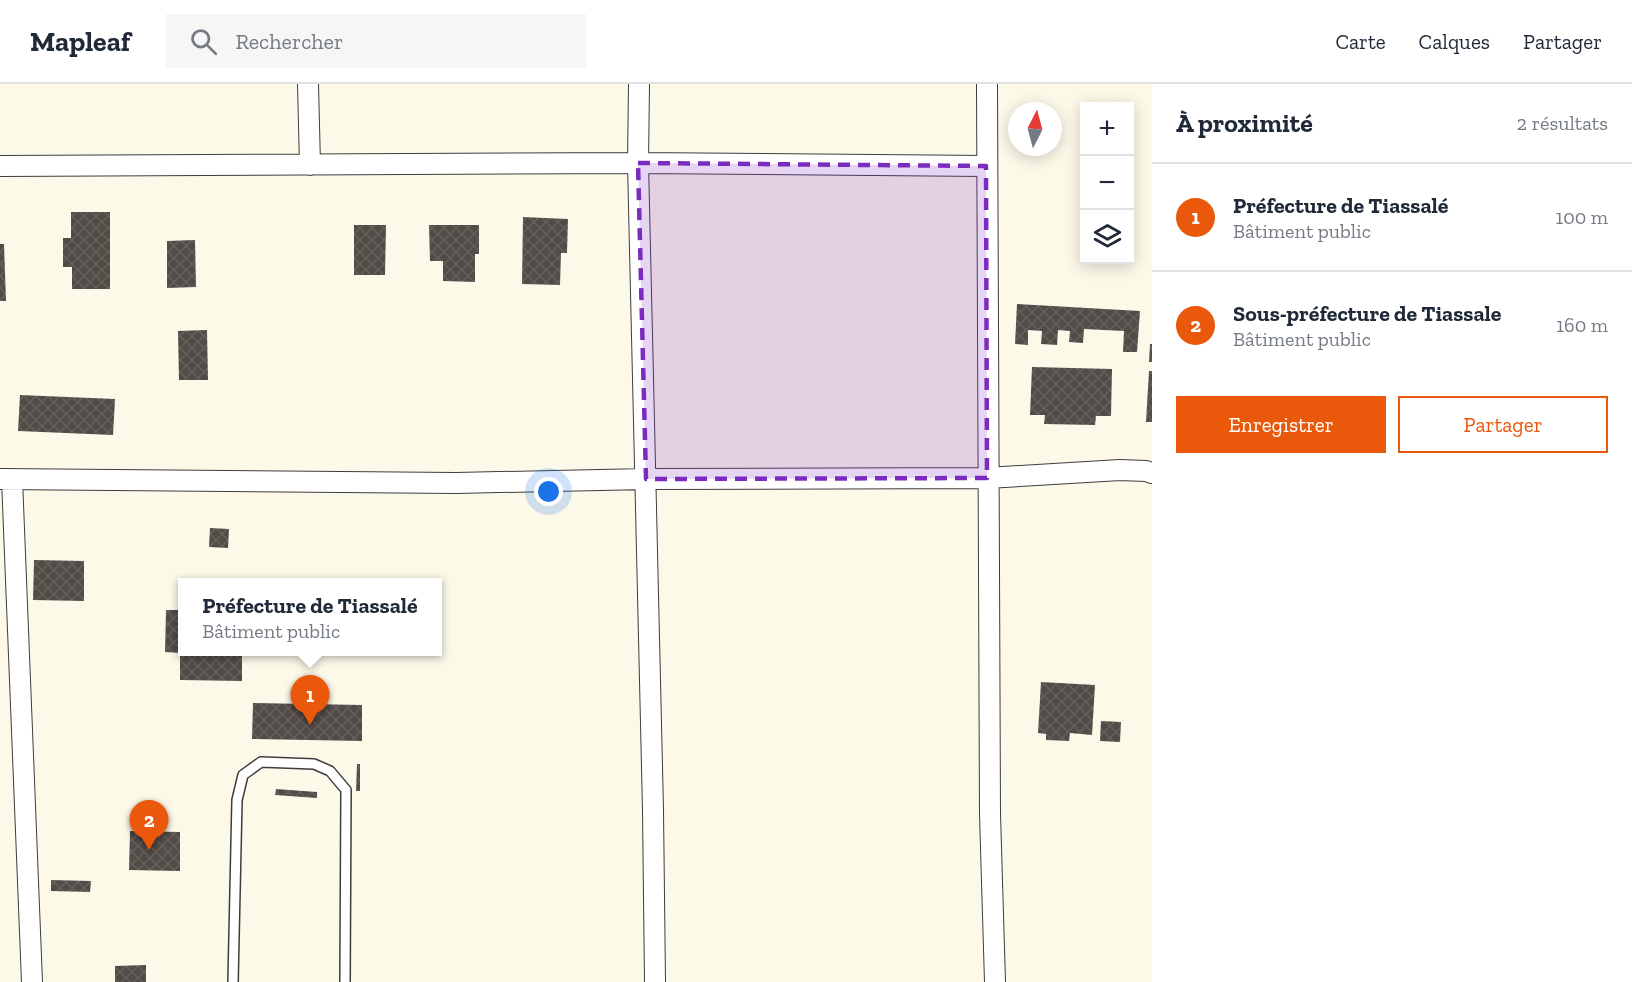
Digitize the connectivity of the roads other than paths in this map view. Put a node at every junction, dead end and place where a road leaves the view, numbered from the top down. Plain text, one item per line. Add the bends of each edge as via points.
1 (308, 84) edge
2 (639, 84) edge
3 (987, 84) edge
4 (638, 163) junction
5 (310, 165) junction
6 (0, 166) edge
7 (986, 166) junction
8 (1152, 473) edge
9 (987, 478) junction
10 (6, 479) edge
11 (646, 479) junction
12 (32, 982) edge
13 (233, 982) edge
14 (345, 982) edge
15 (654, 982) edge
16 (995, 982) edge

1 - 5 street
2 - 4 street
3 - 7 street
4 - 5 street
4 - 7 street
4 - 11 street
5 - 6 street
7 - 9 street
8 - 9 street via 1120,470
9 - 11 street
9 - 16 street
10 - 11 street via 456,483
10 - 12 street
11 - 15 street
13 - 14 lane via 237,800 243,775 261,762 314,764 330,771 346,790

